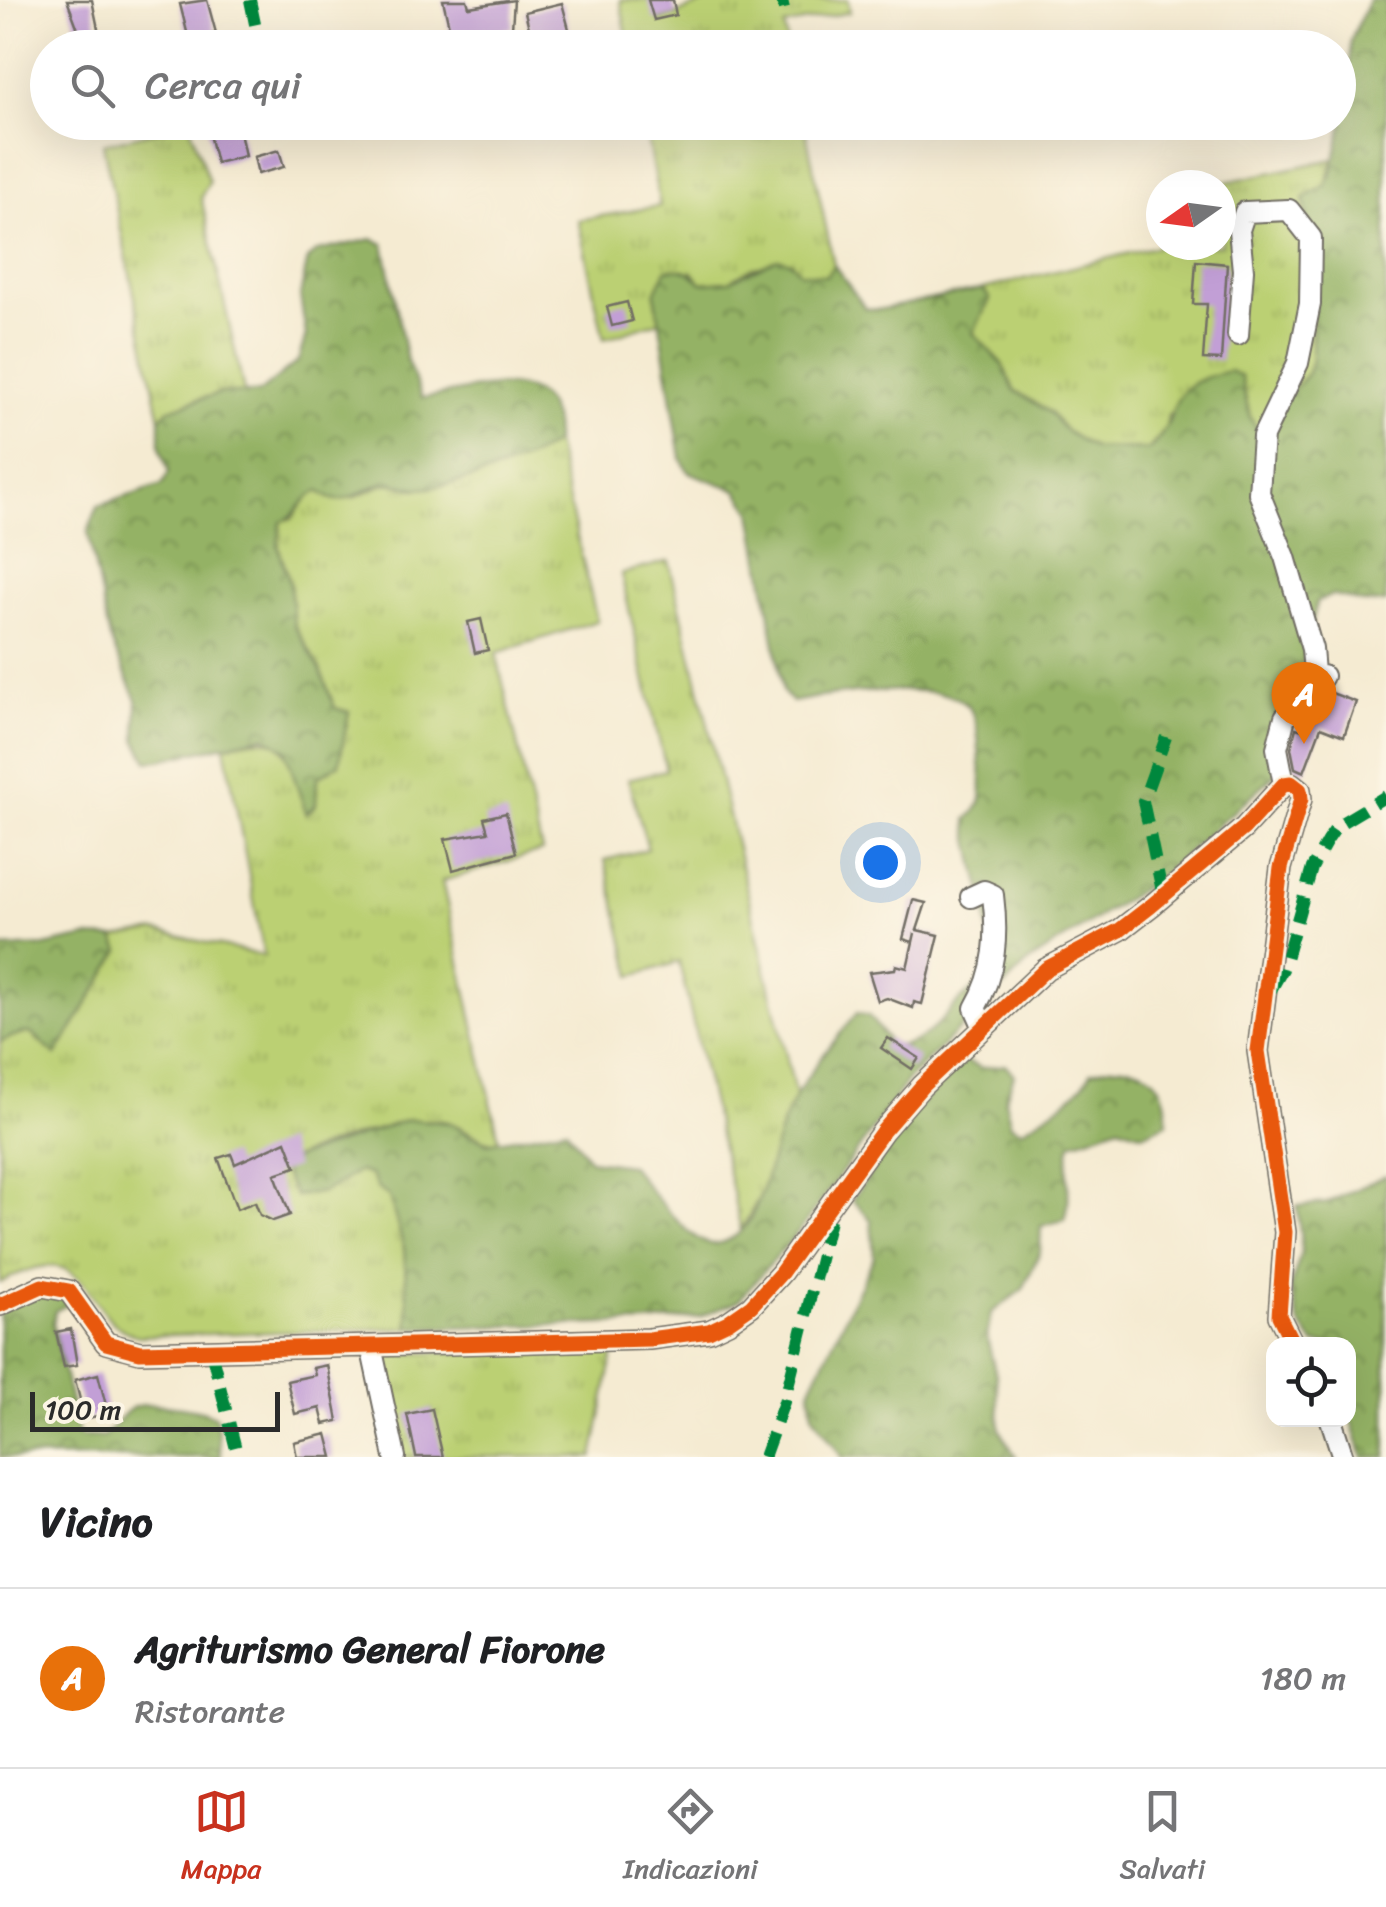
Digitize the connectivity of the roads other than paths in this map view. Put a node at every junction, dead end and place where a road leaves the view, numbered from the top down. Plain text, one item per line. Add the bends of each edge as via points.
1 (1238, 335) dead end
2 (1284, 784) junction
3 (971, 897) dead end
4 (984, 1028) junction
5 (0, 1304) edge
6 (1290, 1337) edge
7 (371, 1346) junction
8 (1333, 1427) edge
9 (395, 1457) edge
10 (1342, 1457) edge

1 - 2 street via 1239,230 1246,212 1290,210 1311,238 1310,304 1298,363 1263,436 1259,493 1320,679 1306,704 1285,717 1276,748
2 - 4 street via 1185,879 1120,930 1046,969
2 - 6 street via 1297,786 1301,799 1281,868 1258,1051 1284,1232 1279,1316
3 - 4 street via 992,895 996,918 995,956 975,1008
4 - 7 street via 903,1106 781,1273 728,1322 709,1331 649,1338
5 - 7 street via 42,1286 69,1291 106,1344 140,1352
7 - 9 street
8 - 10 street

